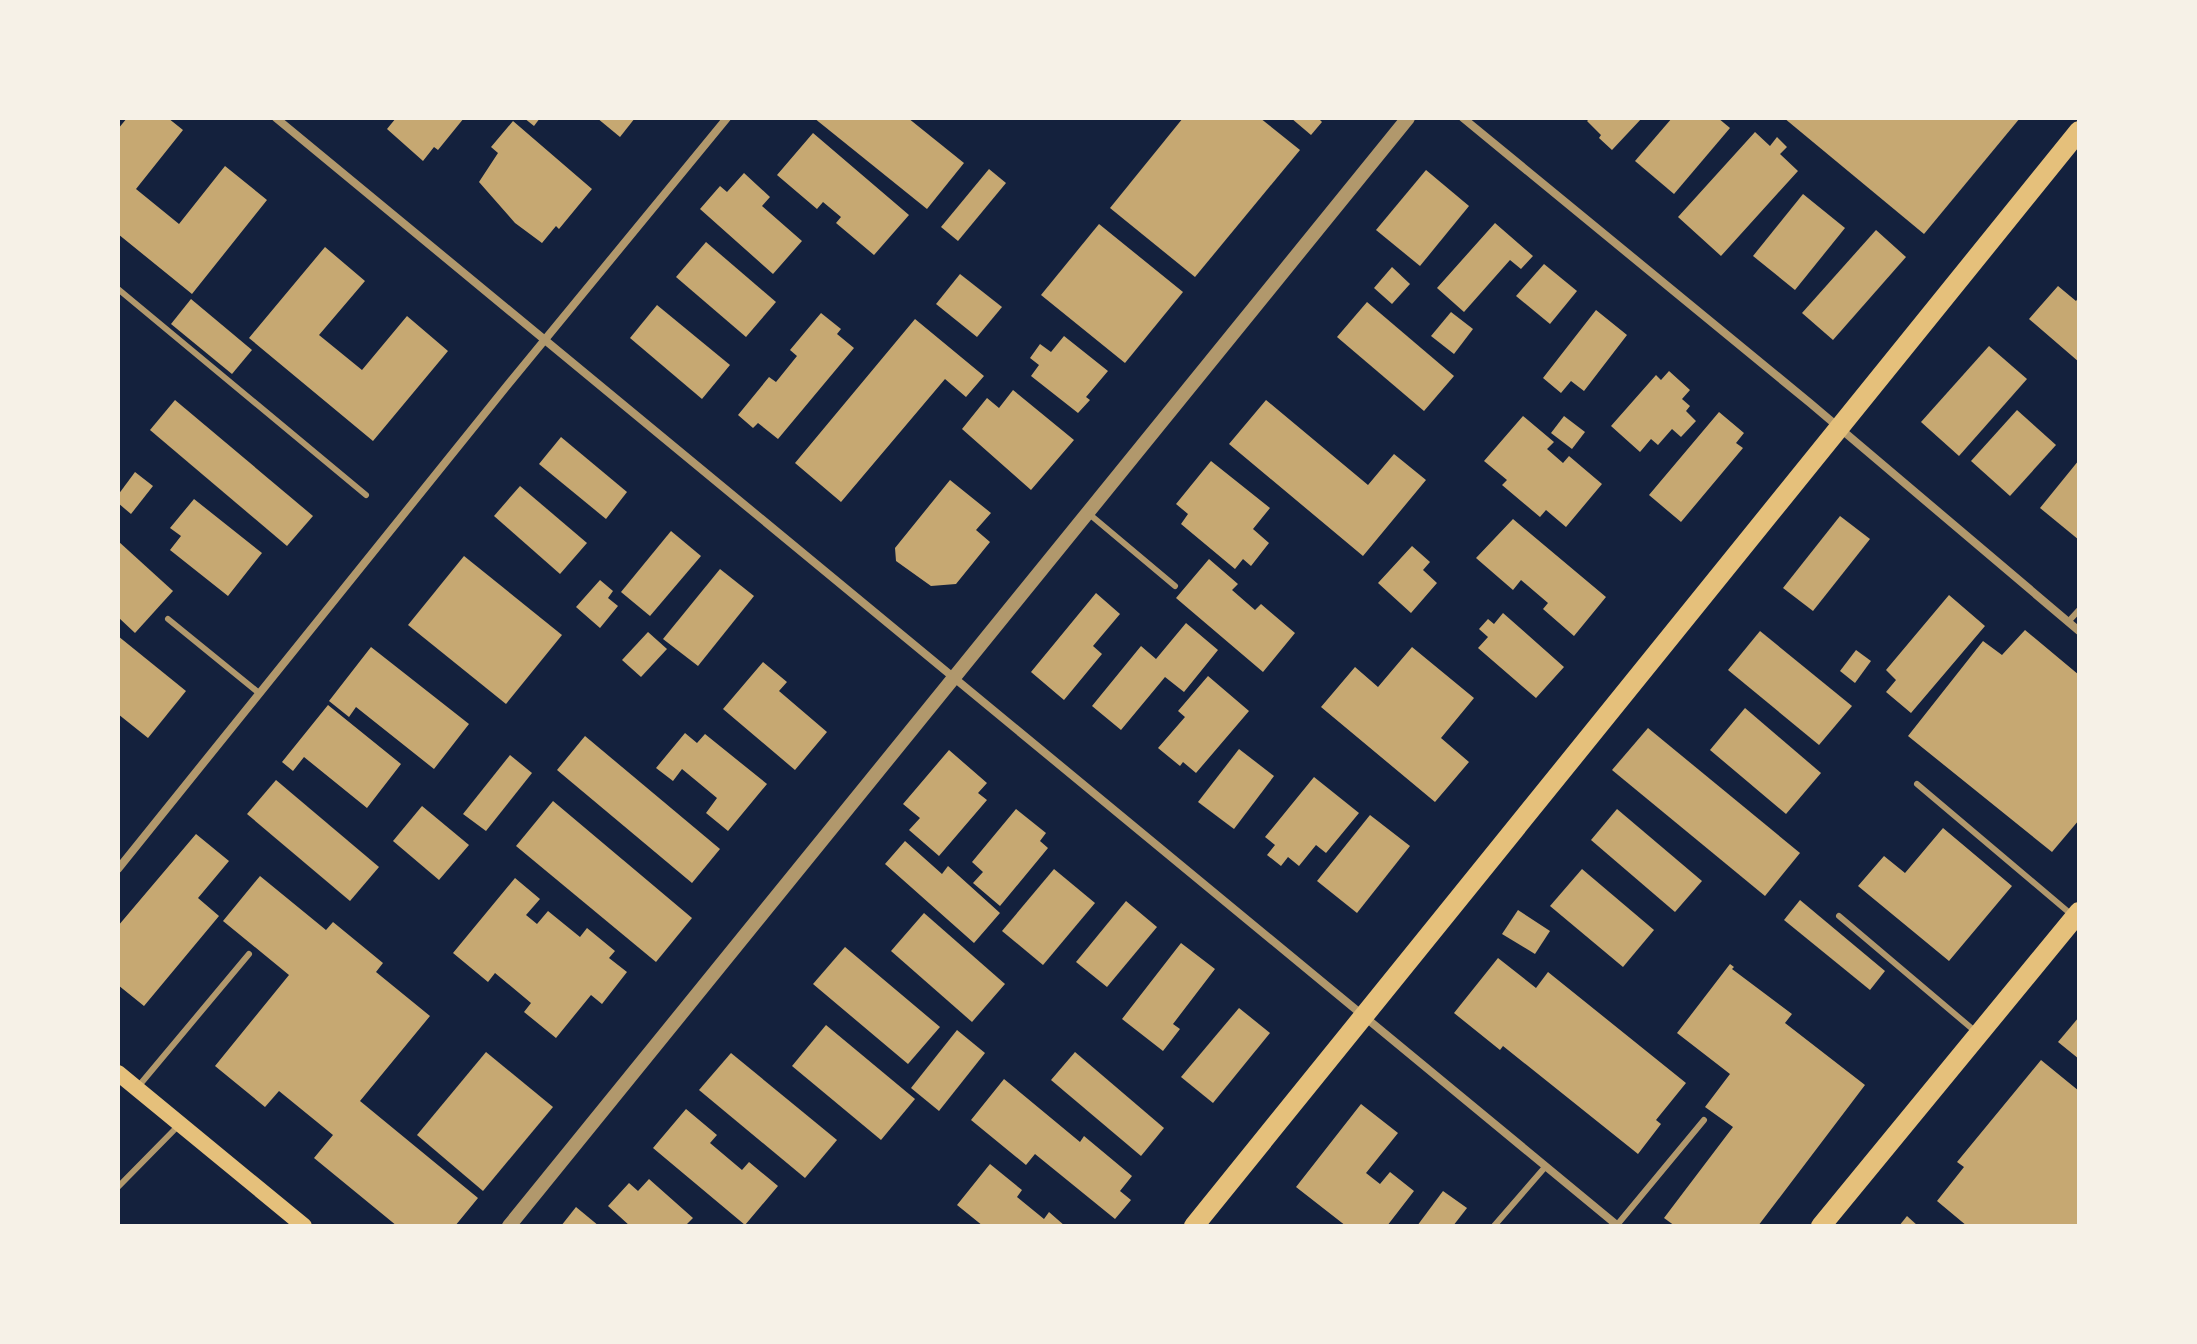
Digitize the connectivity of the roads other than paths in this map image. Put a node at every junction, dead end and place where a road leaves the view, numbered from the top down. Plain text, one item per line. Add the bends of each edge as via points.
1 (276, 118) edge
2 (727, 118) edge
3 (1408, 118) edge
4 (1463, 118) edge
5 (2079, 131) edge
6 (118, 289) edge
7 (546, 340) junction
8 (1840, 429) junction
9 (366, 495) dead end
10 (1088, 513) junction
11 (1175, 586) dead end
12 (2079, 610) edge
13 (168, 619) dead end
14 (2068, 622) junction
15 (2079, 631) edge
16 (955, 680) junction
17 (259, 693) junction
18 (1917, 784) dead end
19 (118, 869) edge
20 (2077, 915) edge
21 (1839, 916) dead end
22 (249, 954) dead end
23 (1365, 1016) junction
24 (1979, 1035) junction
25 (118, 1073) edge
26 (137, 1088) junction
27 (1704, 1120) dead end
28 (180, 1124) junction
29 (1546, 1166) junction
30 (118, 1187) edge
31 (304, 1226) edge
32 (509, 1226) edge
33 (1194, 1226) edge
34 (1494, 1226) edge
35 (1618, 1226) edge
36 (1821, 1226) edge

1 - 7 street
2 - 7 street
3 - 10 street
4 - 8 street
5 - 8 main road
6 - 9 lane
7 - 16 street
7 - 17 street
8 - 14 street
8 - 23 main road
10 - 11 lane
10 - 16 street
12 - 14 lane
13 - 17 lane
14 - 15 street
16 - 23 street
16 - 32 street
17 - 19 street
18 - 20 lane
20 - 24 main road
21 - 24 lane
22 - 26 lane
23 - 29 street
23 - 33 main road
24 - 36 main road
25 - 26 main road
26 - 28 main road
27 - 35 lane
28 - 30 lane
28 - 31 main road
29 - 34 lane
29 - 35 street

